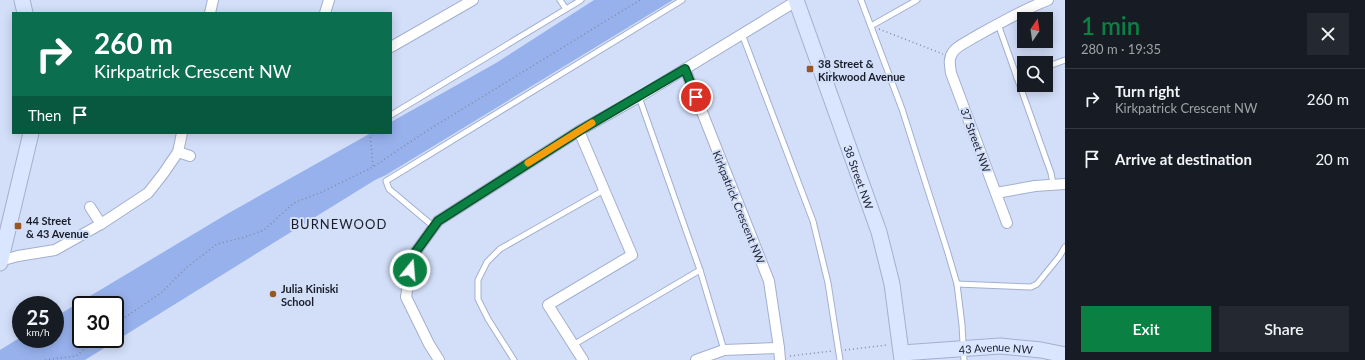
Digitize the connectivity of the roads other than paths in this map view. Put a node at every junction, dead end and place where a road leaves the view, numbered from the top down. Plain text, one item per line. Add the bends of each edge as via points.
1 (22, 0) edge
2 (213, 0) edge
3 (329, 0) edge
4 (473, 0) edge
5 (560, 0) edge
6 (582, 0) edge
7 (682, 0) edge
8 (797, 0) edge
9 (860, 0) edge
10 (917, 0) edge
11 (1048, 0) edge
12 (566, 10) junction
13 (26, 12) edge
14 (210, 12) edge
15 (325, 12) edge
16 (998, 24) junction
17 (871, 26) junction
18 (742, 34) junction
19 (392, 46) edge
20 (1065, 60) edge
21 (1053, 64) edge
22 (685, 69) junction
23 (1017, 78) edge
24 (1022, 92) edge
25 (639, 97) junction
26 (392, 114) edge
27 (579, 131) junction
28 (31, 134) edge
29 (182, 134) edge
30 (178, 152) junction
31 (190, 156) dead end
32 (1053, 184) junction
33 (1065, 184) edge
34 (604, 190) junction
35 (996, 193) junction
36 (90, 207) dead end
37 (1006, 223) dead end
38 (101, 224) junction
39 (433, 226) junction
40 (1065, 247) edge
41 (1, 257) edge
42 (700, 270) junction
43 (956, 284) junction
44 (573, 345) junction
45 (779, 348) junction
46 (724, 350) junction
47 (964, 354) edge
48 (1026, 354) edge
49 (1065, 355) edge
50 (902, 357) edge
51 (439, 360) edge
52 (514, 360) edge
53 (583, 360) edge
54 (696, 360) edge
55 (780, 360) edge
56 (840, 360) edge

1 - 13 street
2 - 14 street
3 - 15 street
4 - 19 street
5 - 12 lane
6 - 12 lane
7 - 39 lane via 386,181 389,189
8 - 18 street
8 - 50 street, 38 Street NW via 879,232 892,284
9 - 17 lane
10 - 17 lane
11 - 16 street
12 - 26 lane
16 - 23 lane
16 - 35 street, 37 Street NW via 954,50 949,61 951,73
17 - 43 lane via 902,109
18 - 22 street
18 - 56 lane via 813,221 828,283
20 - 21 lane
22 - 25 street
22 - 45 street, Kirkpatrick Crescent NW via 769,281
24 - 32 lane
25 - 27 street
25 - 42 lane
27 - 34 street
27 - 39 street
28 - 41 street
29 - 30 street
30 - 31 street
30 - 38 street via 148,192
32 - 33 street
32 - 35 street
34 - 44 street via 632,254 548,305
34 - 52 lane via 500,249 487,262 478,280 478,299
35 - 37 street, 37 Street NW
36 - 38 street
38 - 41 street via 55,250
39 - 51 street via 412,257 406,297
40 - 43 lane via 1037,284
42 - 44 lane
42 - 46 lane
43 - 47 lane
44 - 53 street
45 - 46 street
45 - 55 street, Kirkpatrick Crescent NW
46 - 54 street
47 - 48 street, 43 Avenue NW via 1000,346
47 - 50 street, 43 Avenue NW
48 - 49 street, 43 Avenue NW

